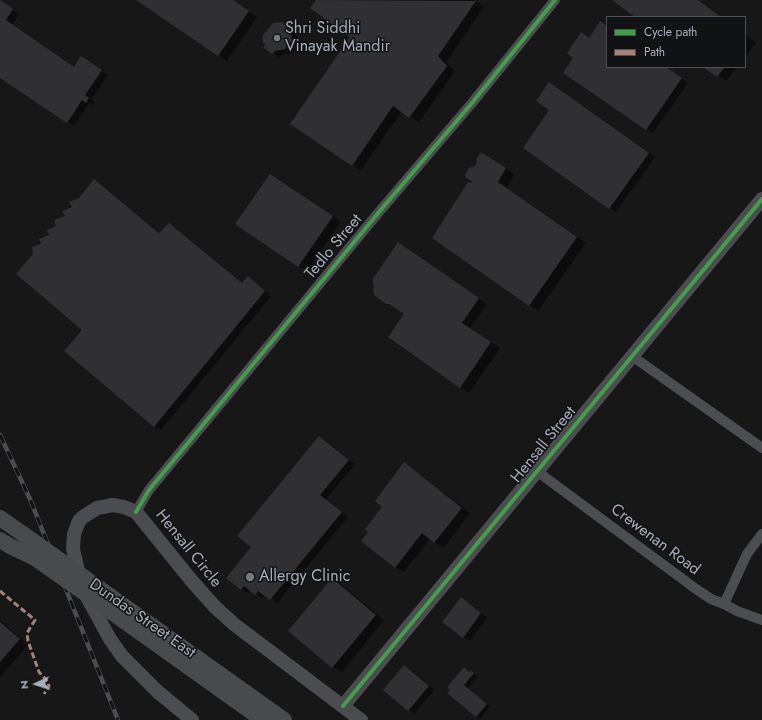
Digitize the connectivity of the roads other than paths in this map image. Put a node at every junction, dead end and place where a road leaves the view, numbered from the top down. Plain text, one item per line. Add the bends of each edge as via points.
1 (554, 0) edge
2 (762, 199) edge
3 (632, 356) junction
4 (762, 448) edge
5 (538, 472) junction
6 (136, 512) junction
7 (0, 518) edge
8 (762, 534) edge
9 (0, 540) edge
10 (724, 604) junction
11 (762, 620) edge
12 (343, 706) junction
13 (192, 720) edge
14 (263, 720) edge
15 (284, 720) edge
16 (362, 720) edge

1 - 6 street, Tedlo Street via 472,103 149,490
2 - 3 street, Hensall Street
3 - 4 street
3 - 5 street, Hensall Street
5 - 10 street, Crewenan Road via 696,589
5 - 12 street, Hensall Street
6 - 12 street, Hensall Circle via 191,580 234,625
6 - 13 street, Hensall Circle via 108,505 92,510 80,521 74,534 73,549 82,588 122,656 158,692
7 - 15 main road, Dundas Street East, bridge
8 - 10 street via 747,554
9 - 14 main road, Dundas Street East, bridge via 35,558
10 - 11 street, Crewenan Road
12 - 16 street, Hensall Circle

